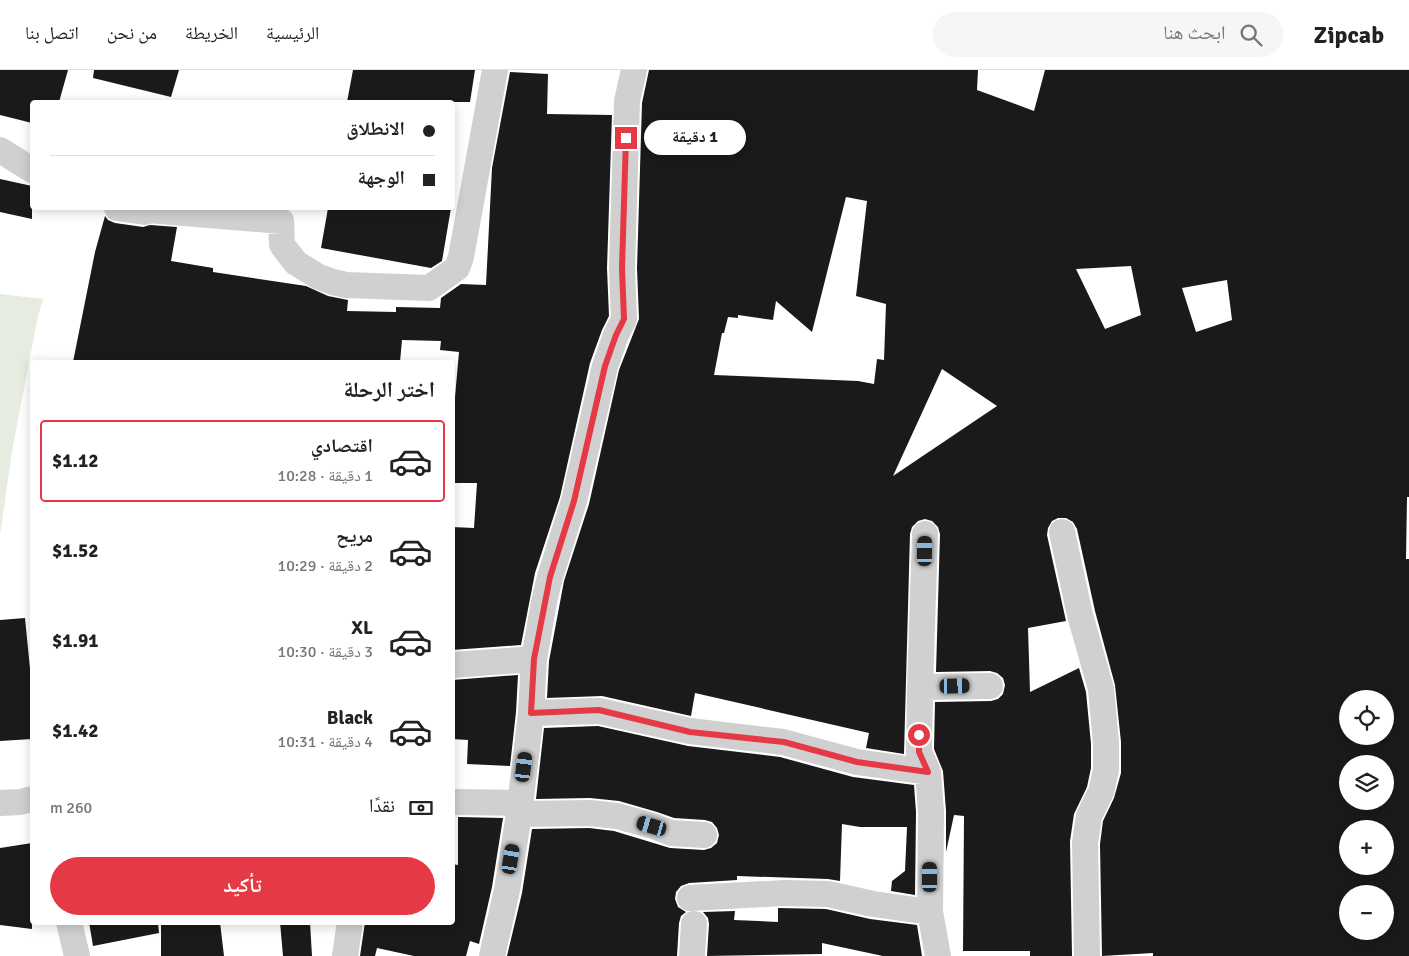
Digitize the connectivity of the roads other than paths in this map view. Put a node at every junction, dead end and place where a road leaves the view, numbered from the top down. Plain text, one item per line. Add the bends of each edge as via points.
1 (495, 70) edge
2 (634, 70) edge
3 (0, 150) edge
4 (30, 169) edge
5 (131, 210) edge
6 (148, 210) edge
7 (148, 210) edge
8 (1062, 532) dead end
9 (925, 534) dead end
10 (534, 659) junction
11 (455, 665) edge
12 (990, 686) dead end
13 (920, 687) junction
14 (531, 713) junction
15 (928, 772) junction
16 (456, 802) dead end
17 (519, 808) junction
18 (704, 835) dead end
19 (690, 898) dead end
20 (930, 912) junction
21 (694, 924) dead end
22 (70, 925) edge
23 (350, 925) edge
24 (77, 956) edge
25 (345, 956) edge
26 (492, 956) edge
27 (692, 956) edge
28 (938, 956) edge
29 (1087, 956) edge

1 - 6 street via 461,257 457,268 429,288 346,285 319,277 296,263 282,245 281,221
2 - 10 street via 627,101 622,268 624,319 598,391 574,501 550,577
3 - 4 street
5 - 7 street
8 - 29 street via 1080,615 1101,689 1106,743 1104,782 1091,809 1085,843
9 - 13 street
10 - 11 street
10 - 14 street
12 - 13 street
13 - 15 street via 919,752
14 - 15 street via 599,710 690,732 784,742 857,762
14 - 17 street
15 - 20 street
16 - 17 street
17 - 18 street via 617,816 672,834
17 - 26 street via 507,890
19 - 20 street via 828,894
20 - 28 street
21 - 27 street
22 - 24 street
23 - 25 street

